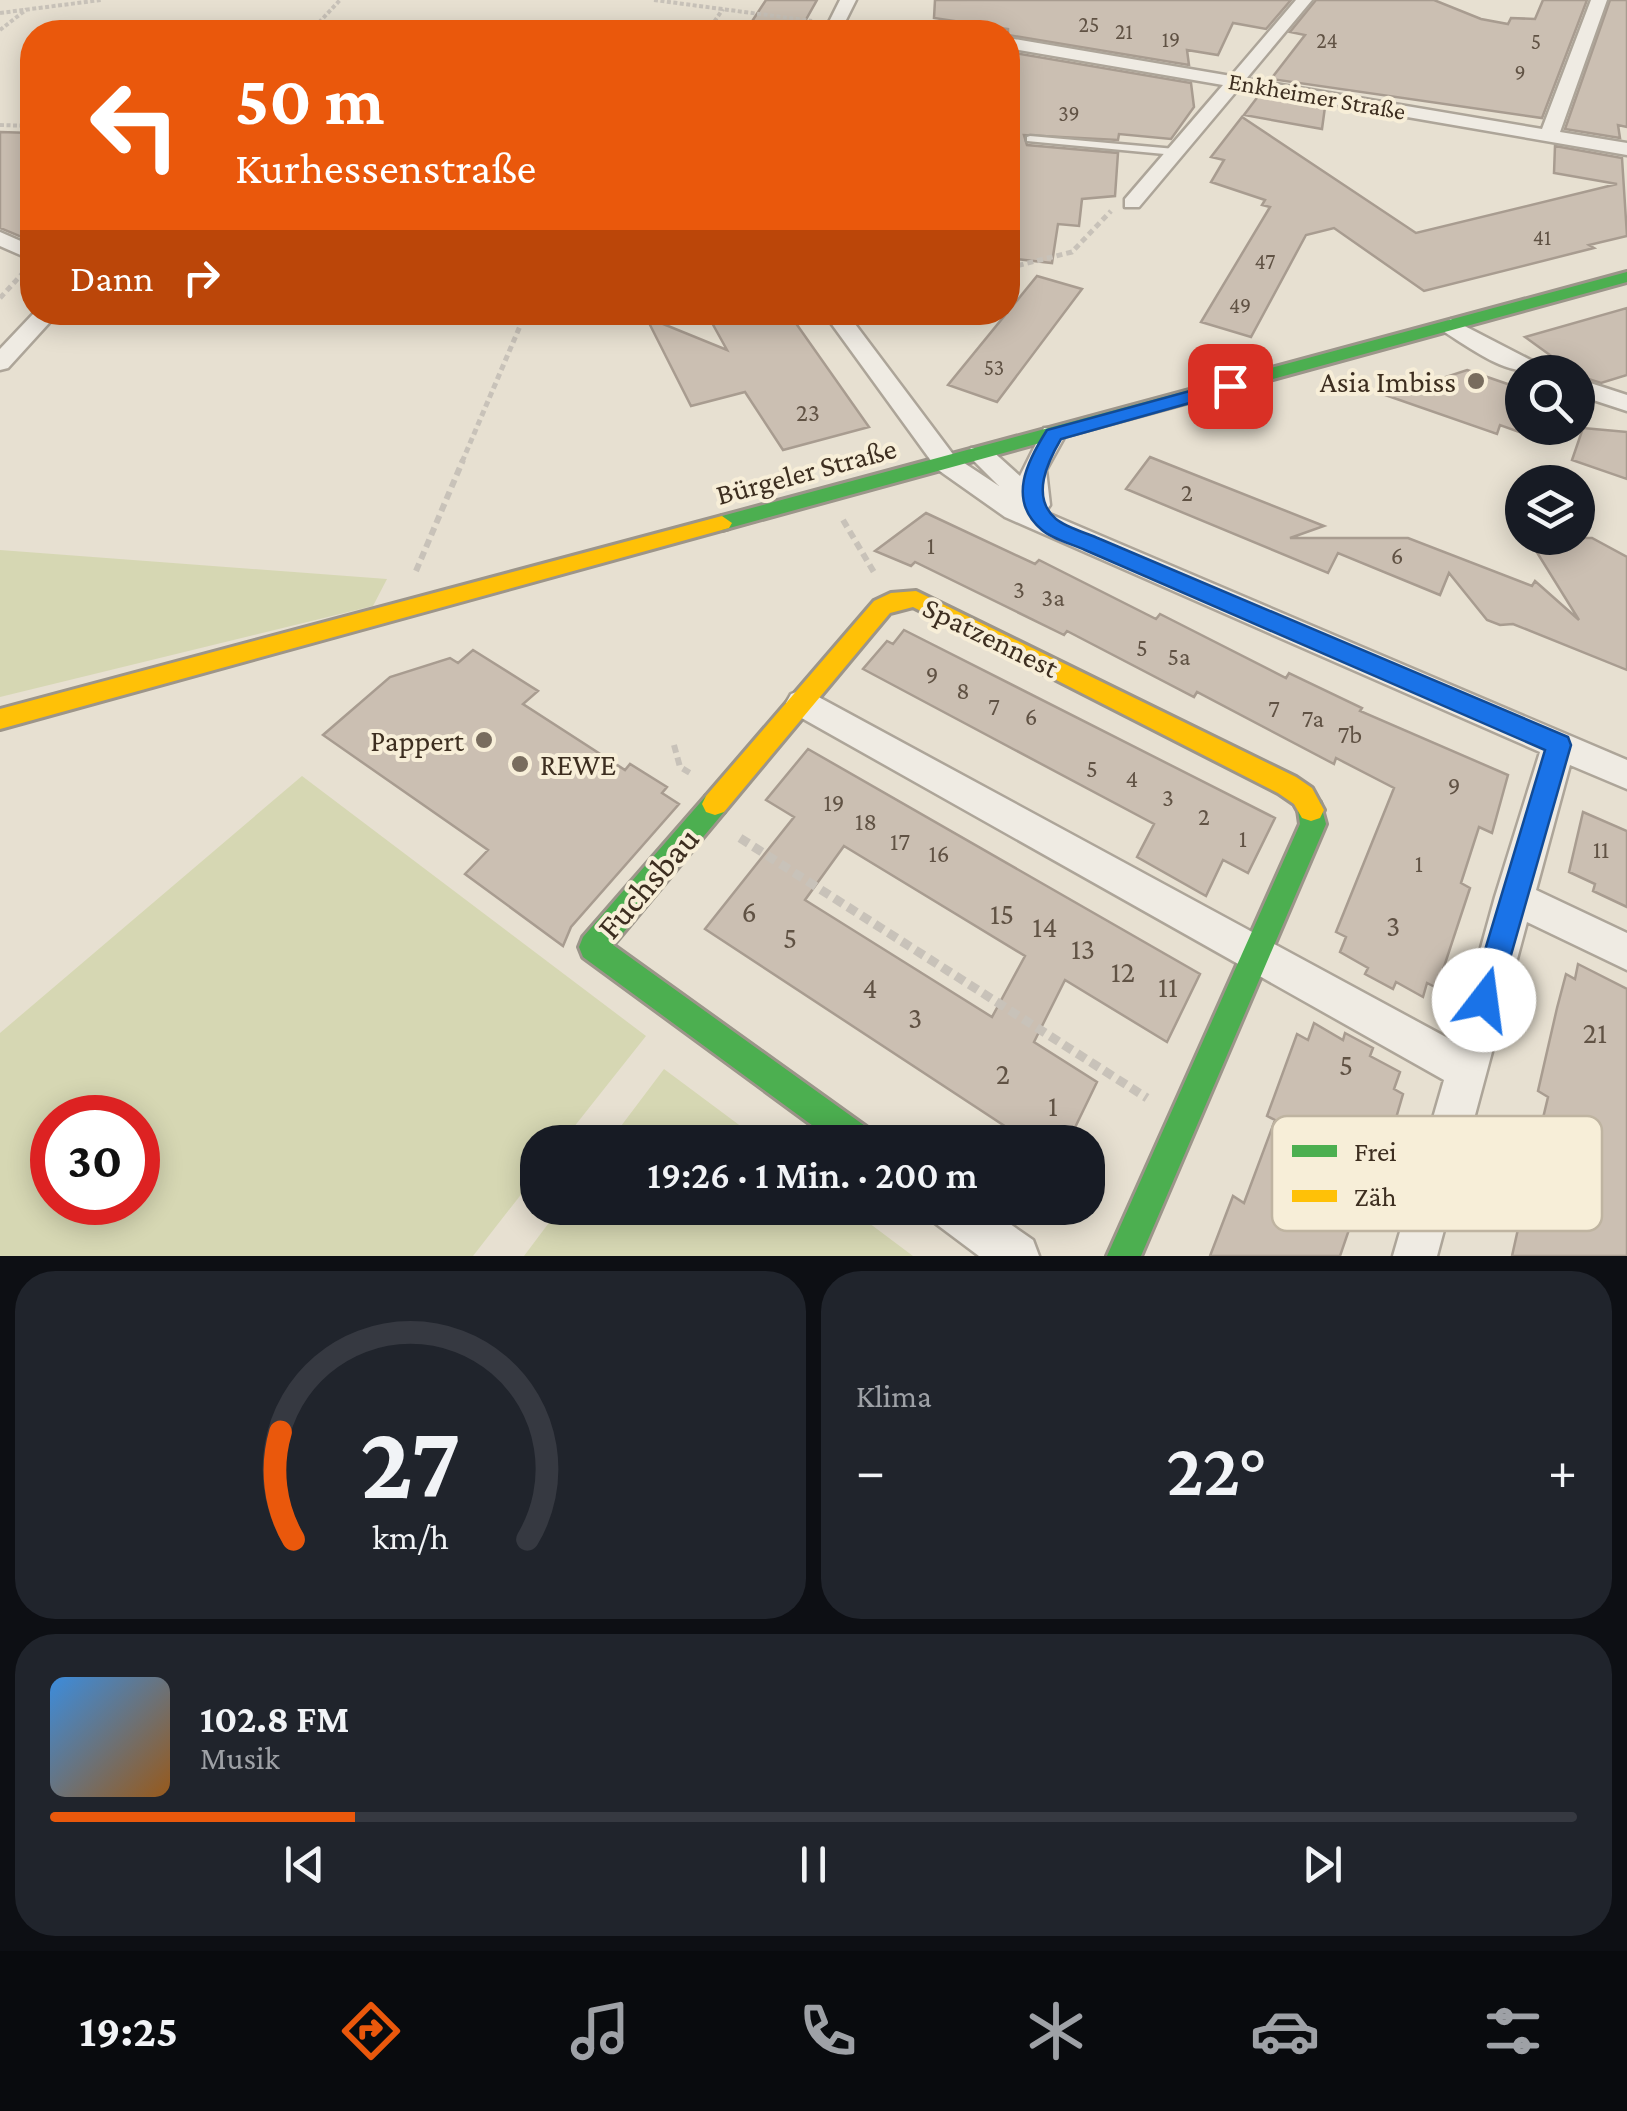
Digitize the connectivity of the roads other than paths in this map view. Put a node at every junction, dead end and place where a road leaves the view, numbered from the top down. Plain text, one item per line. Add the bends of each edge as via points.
1 (1304, 0) edge
2 (1598, 0) edge
3 (1020, 45) edge
4 (1234, 82) junction
5 (1550, 136) junction
6 (1030, 139) dead end
7 (1627, 149) edge
8 (1175, 152) junction
9 (1132, 203) road end
10 (1627, 277) edge
11 (36, 325) edge
12 (844, 325) edge
13 (1451, 326) junction
14 (1505, 359) edge
15 (0, 363) edge
16 (1595, 393) edge
17 (1627, 403) edge
18 (1054, 434) junction
19 (980, 454) junction
20 (946, 464) junction
21 (1042, 514) junction
22 (802, 703) junction
23 (0, 719) edge
24 (1559, 745) junction
25 (1627, 775) edge
26 (1513, 897) junction
27 (1627, 952) edge
28 (1256, 954) junction
29 (1466, 1069) junction
30 (1453, 1116) edge
31 (839, 1125) edge
32 (974, 1225) edge
33 (1421, 1231) edge
34 (1017, 1256) edge
35 (1124, 1256) edge
36 (1414, 1256) edge

1 - 4 street
2 - 5 street
3 - 4 street, Enkheimer Straße
4 - 5 street, Enkheimer Straße
4 - 8 street
5 - 7 street, Enkheimer Straße
6 - 8 lane
8 - 9 street
10 - 13 street, Bürgeler Straße
11 - 15 street
12 - 20 street
13 - 14 street
13 - 18 street, Bürgeler Straße
16 - 17 street
18 - 19 street, Bürgeler Straße
18 - 21 street via 1033,470
19 - 20 street, Bürgeler Straße
19 - 21 street
20 - 21 street via 1015,510
20 - 23 street, Bürgeler Straße
21 - 24 street
22 - 28 street
22 - 28 street, Spatzennest via 890,601 916,599 1302,794 1313,824
22 - 31 street, Fuchsbau via 593,946
24 - 25 street
24 - 26 street
26 - 27 street
26 - 29 street
28 - 29 street
28 - 35 street
29 - 30 street
32 - 34 street
33 - 36 street

